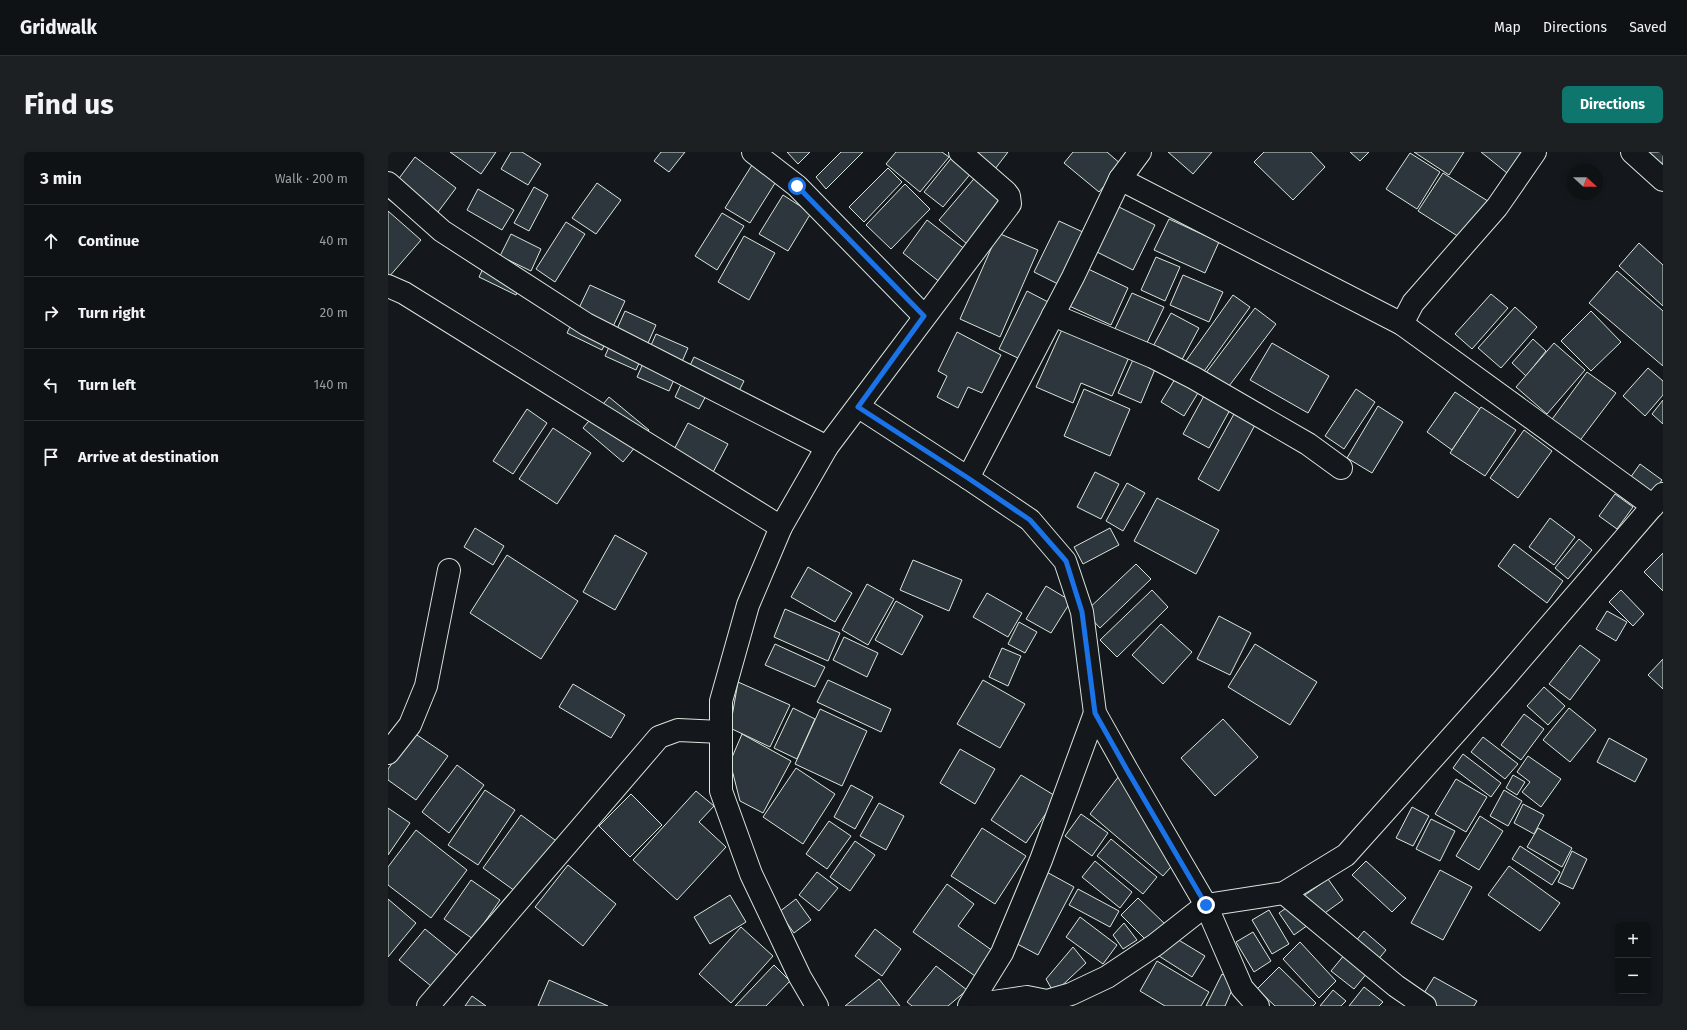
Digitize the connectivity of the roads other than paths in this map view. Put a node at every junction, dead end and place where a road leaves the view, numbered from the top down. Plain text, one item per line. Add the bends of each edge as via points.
1 (753, 152) edge
2 (960, 152) edge
3 (1140, 152) edge
4 (1535, 152) edge
5 (1632, 152) edge
6 (1120, 179) junction
7 (1663, 180) edge
8 (388, 183) edge
9 (388, 286) edge
10 (1054, 314) junction
11 (924, 316) junction
12 (1402, 324) junction
13 (858, 407) junction
14 (827, 447) junction
15 (1341, 468) dead end
16 (968, 478) junction
17 (1658, 500) edge
18 (781, 527) junction
19 (449, 570) dead end
20 (1095, 713) junction
21 (721, 732) junction
22 (388, 753) edge
23 (1284, 893) junction
24 (1206, 905) junction
25 (428, 1006) edge
26 (817, 1006) edge
27 (969, 1006) edge
28 (985, 1006) edge
29 (1258, 1006) edge
30 (1425, 1006) edge

1 - 11 street via 797,186
2 - 11 street via 1006,192 1010,204
3 - 6 street
4 - 12 street via 1497,207 1413,304
5 - 7 street
6 - 10 street
6 - 12 street
8 - 14 street via 442,230 586,324
9 - 18 street via 404,293
10 - 15 street via 1153,357 1194,378 1308,444
10 - 16 street
11 - 13 street
12 - 17 street
13 - 14 street
13 - 16 street
14 - 18 street
16 - 20 street via 1030,520 1066,561 1082,612
17 - 23 street via 1502,681 1346,855
18 - 21 street via 748,605 721,701
19 - 22 street via 426,686 410,725
20 - 24 street
20 - 27 street via 1041,860 1002,953
21 - 25 street via 678,730 658,737
21 - 26 street via 721,791 752,874 800,977
23 - 24 street
23 - 30 street via 1396,986
24 - 28 street via 1155,945 1107,977 1071,994 1047,1001 1027,997 993,1002
24 - 29 street via 1242,988

